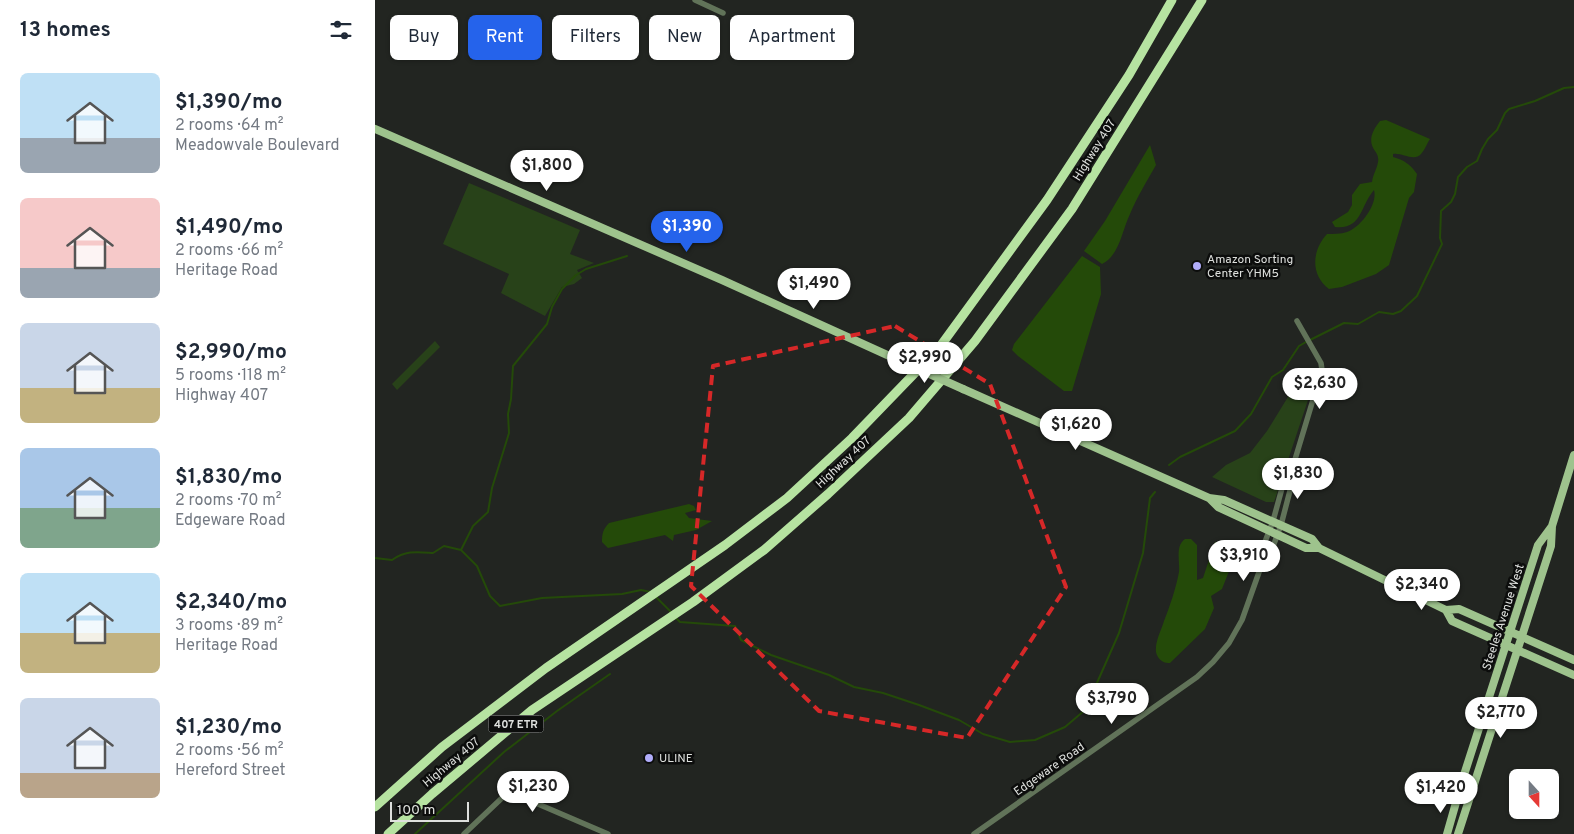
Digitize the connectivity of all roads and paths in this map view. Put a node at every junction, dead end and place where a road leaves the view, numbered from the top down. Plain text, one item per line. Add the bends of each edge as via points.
1 (695, 0) edge
2 (1172, 0) edge
3 (1202, 0) edge
4 (723, 13) dead end
5 (375, 129) edge
6 (1297, 321) dead end
7 (1574, 455) edge
8 (1290, 476) junction
9 (1209, 498) junction
10 (1273, 521) junction
11 (1281, 525) junction
12 (1552, 526) junction
13 (1269, 531) junction
14 (1278, 535) junction
15 (1319, 548) junction
16 (1263, 561) junction
17 (1446, 610) junction
18 (1510, 632) junction
19 (1522, 637) junction
20 (1506, 644) junction
21 (1517, 650) junction
22 (1574, 660) edge
23 (1574, 675) edge
24 (375, 807) edge
25 (388, 834) edge
26 (464, 834) edge
27 (608, 834) edge
28 (974, 834) edge
29 (1447, 834) edge
30 (1458, 834) edge

1 - 4 street
2 - 24 highway, Highway 407 / 407 ETR via 1129,75 1047,200 939,348 852,438 787,498 666,587 545,668 442,747
3 - 25 highway, Highway 407 / 407 ETR via 1073,209 975,341 909,418 764,550 532,710
5 - 9 main road, bridge
6 - 8 street, Edgeware Road via 1322,370
7 - 12 main road, Steeles Avenue West
8 - 10 street, Edgeware Road via 1284,481
8 - 11 street, Edgeware Road via 1292,483
9 - 10 main road via 1224,500
9 - 13 main road via 1218,507
10 - 11 main road
10 - 13 street, Edgeware Road
11 - 14 street, Edgeware Road
11 - 15 main road via 1312,539
12 - 18 main road, Steeles Avenue West via 1538,545
12 - 19 main road, Steeles Avenue West via 1551,546
13 - 14 main road
13 - 16 street, Edgeware Road via 1263,547
14 - 15 main road via 1306,548
14 - 16 street, Edgeware Road
15 - 17 main road
16 - 28 street, Edgeware Road via 1242,620 1229,643 1197,678
17 - 18 main road via 1459,608
17 - 20 main road via 1452,620
18 - 19 main road
18 - 20 main road, Steeles Avenue West
19 - 21 main road, Steeles Avenue West
19 - 22 main road
20 - 21 main road
20 - 29 main road, Steeles Avenue West
21 - 23 main road
21 - 30 main road, Steeles Avenue West
26 - 27 street via 503,797 524,798

